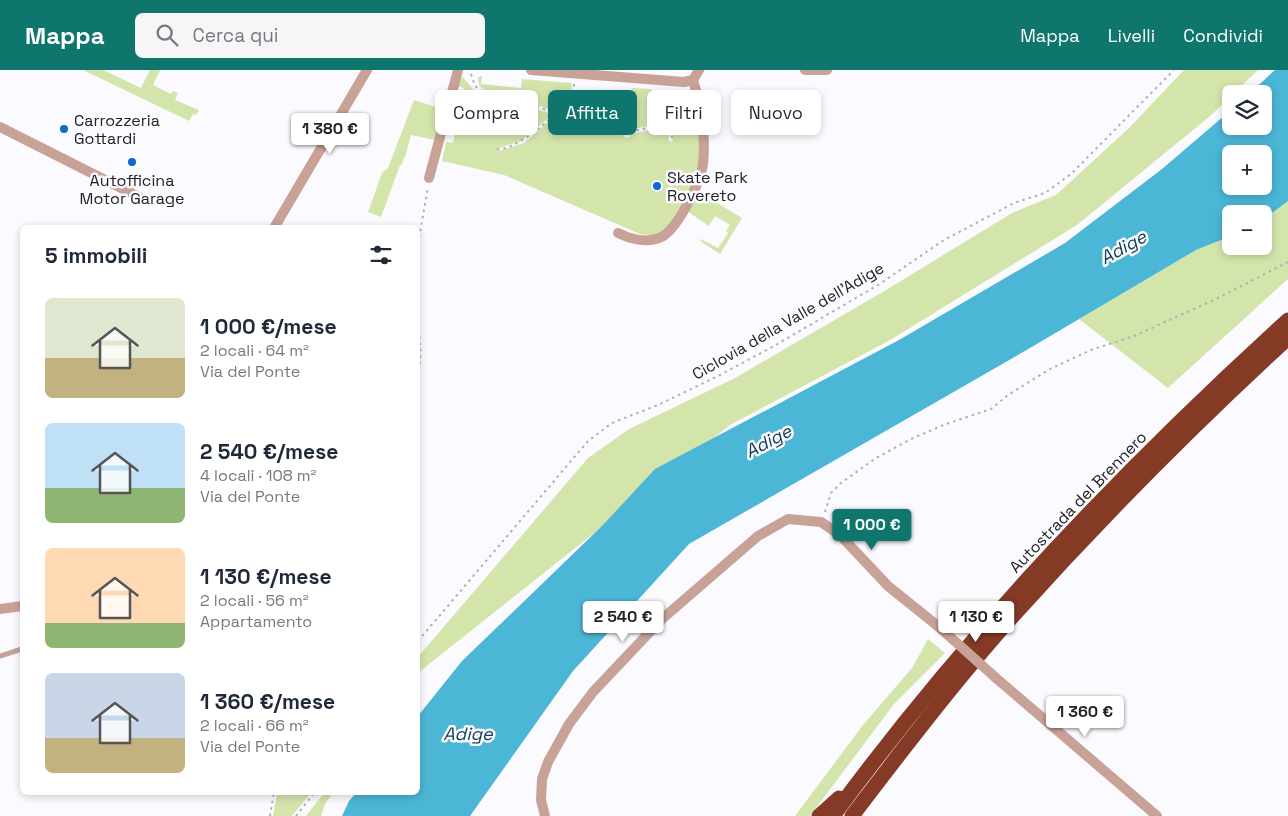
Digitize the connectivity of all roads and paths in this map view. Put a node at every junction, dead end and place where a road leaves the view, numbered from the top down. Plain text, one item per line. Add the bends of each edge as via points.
1 (367, 70) edge
2 (458, 70) edge
3 (531, 70) edge
4 (699, 70) edge
5 (805, 70) edge
6 (827, 70) edge
7 (1174, 70) edge
8 (471, 74) dead end
9 (693, 80) junction
10 (574, 81) dead end
11 (630, 85) dead end
12 (573, 90) edge
13 (630, 90) edge
14 (696, 90) edge
15 (548, 110) edge
16 (548, 120) edge
17 (0, 127) edge
18 (672, 135) edge
19 (702, 135) edge
20 (671, 142) dead end
21 (497, 149) dead end
22 (430, 178) joint
23 (139, 197) dead end
24 (276, 225) edge
25 (420, 233) edge
26 (618, 233) dead end
27 (1288, 262) edge
28 (1288, 320) edge
29 (420, 336) edge
30 (1288, 338) edge
31 (420, 365) edge
32 (821, 522) junction
33 (20, 606) edge
34 (0, 608) edge
35 (420, 638) edge
36 (20, 650) edge
37 (0, 656) edge
38 (854, 787) junction
39 (274, 795) edge
40 (313, 795) edge
41 (270, 816) edge
42 (296, 816) edge
43 (545, 816) edge
44 (819, 816) edge
45 (833, 816) edge
46 (852, 816) edge
47 (1157, 816) edge

1 - 24 street
2 - 22 street
3 - 9 street via 684,82
4 - 9 street
5 - 6 street
7 - 35 path, Ciclovia della Valle dell'Adige via 1071,174 1044,193 1014,203 953,236 774,346 658,405 612,423 588,441
8 - 15 path via 482,92
9 - 14 street
10 - 12 path
11 - 13 path
16 - 21 path via 522,142
17 - 23 street
18 - 20 path
19 - 26 street via 703,165 699,178 667,234 640,240
22 - 25 path
27 - 32 path via 1134,336 1050,368 991,409 946,424 883,454 836,488
28 - 38 highway, Autostrada del Brennero via 1141,459 1033,574 944,674
29 - 31 path
30 - 46 highway, Autostrada del Brennero via 1144,477 1010,619
32 - 43 street via 788,520 758,536 662,619 593,692 569,724 548,762 542,779 541,800
32 - 47 street, bridge via 840,535 888,586
33 - 34 street
36 - 37 lane
38 - 44 highway
38 - 45 highway, Autostrada del Brennero
39 - 41 path
40 - 42 path

